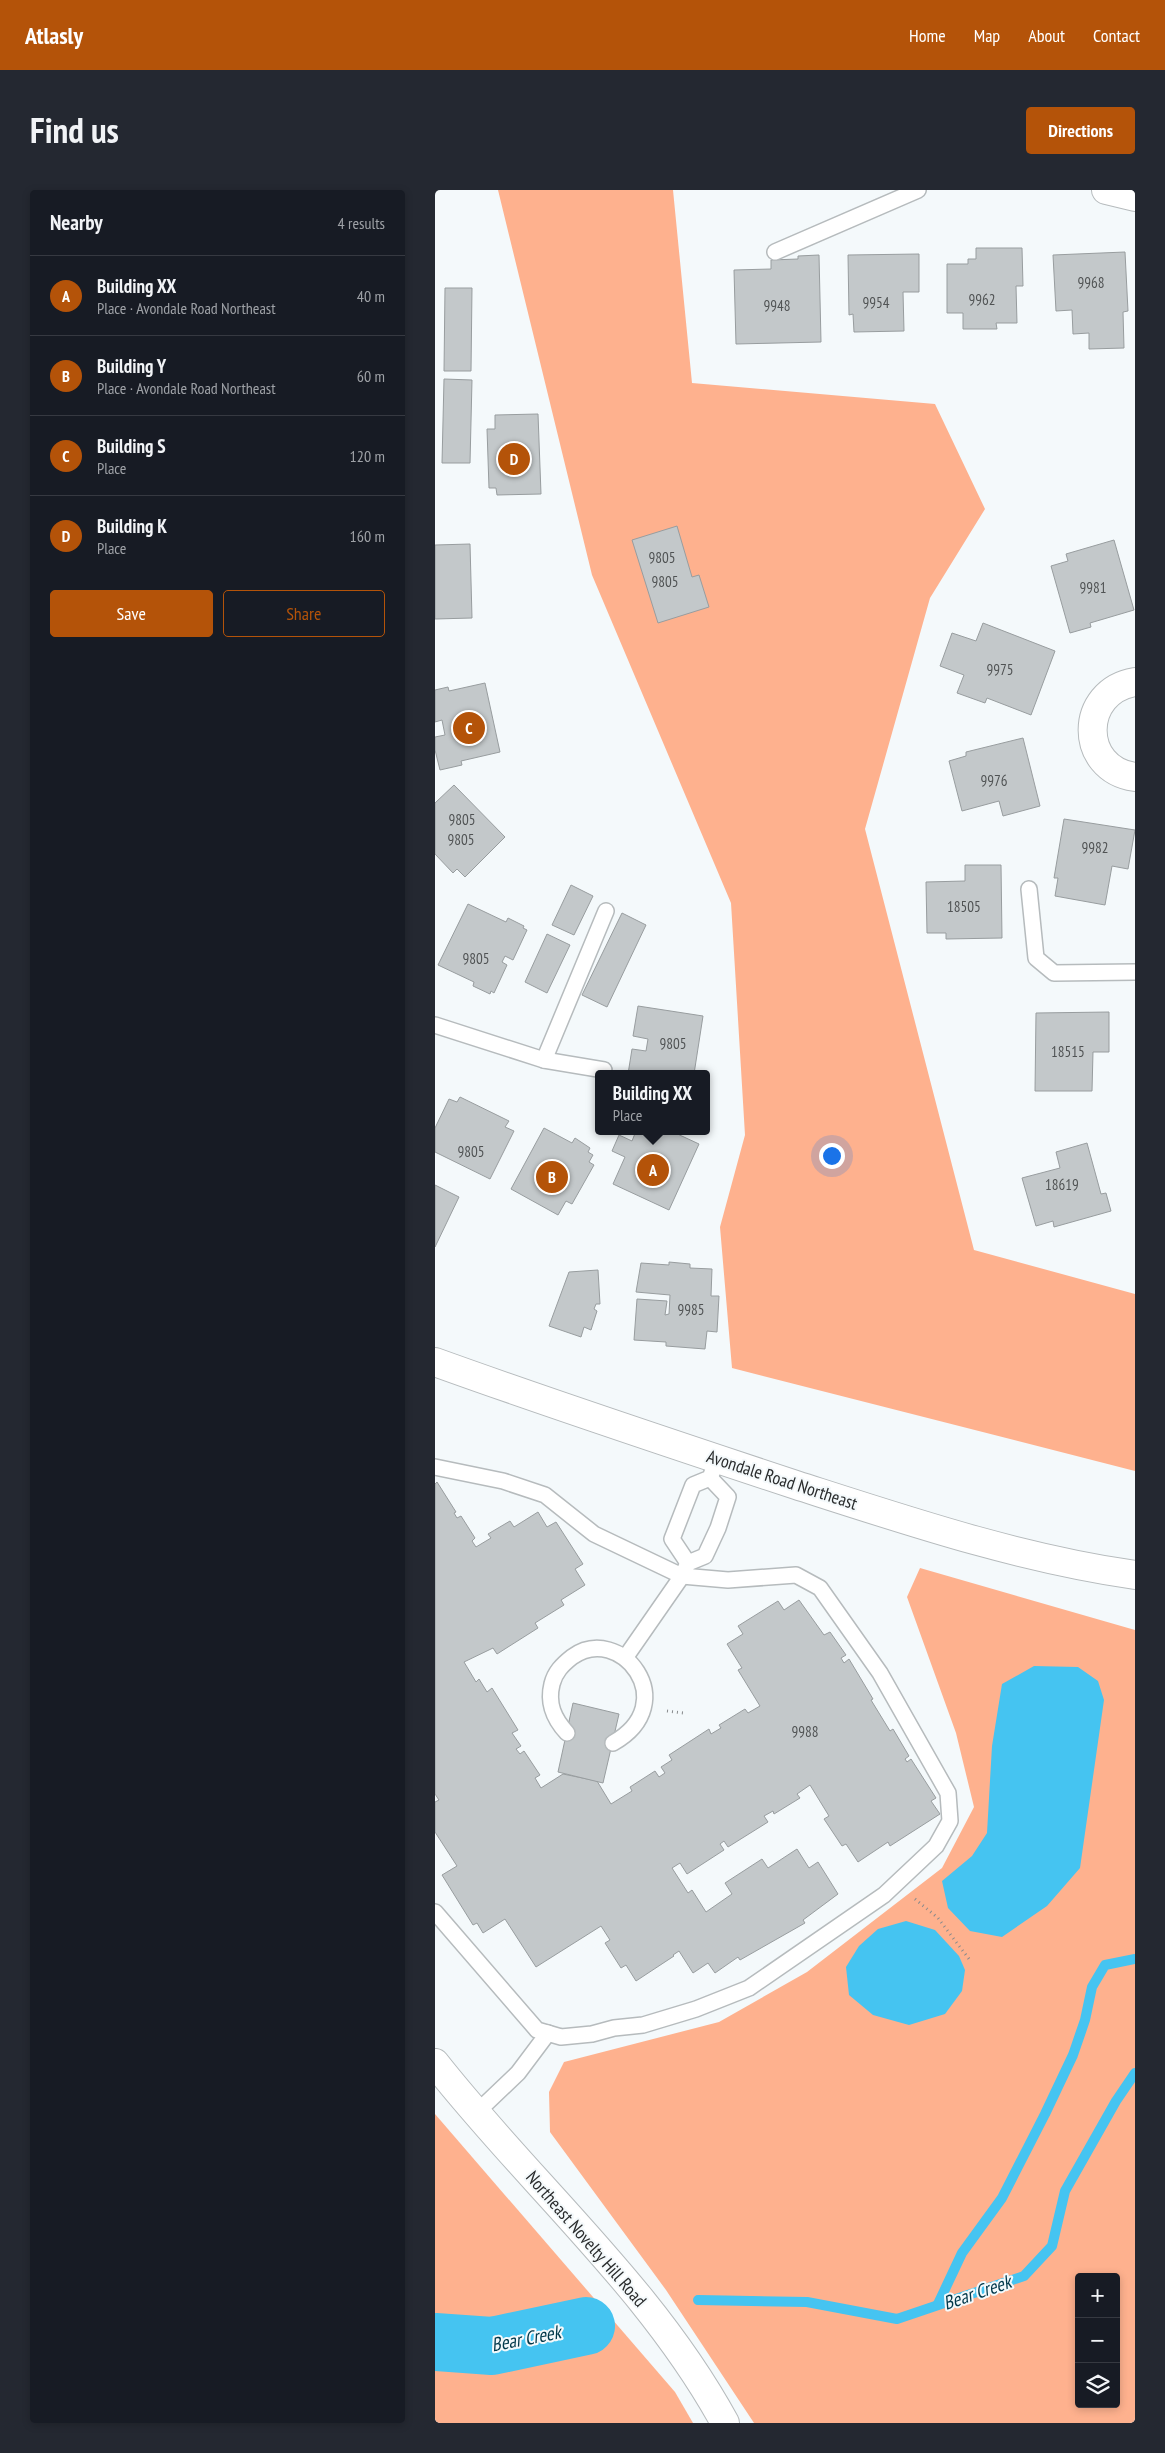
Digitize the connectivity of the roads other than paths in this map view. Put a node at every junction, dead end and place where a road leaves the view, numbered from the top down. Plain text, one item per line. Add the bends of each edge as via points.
1 (918, 190) edge
2 (1106, 190) edge
3 (1135, 197) edge
4 (775, 252) dead end
5 (1135, 682) edge
6 (1135, 778) edge
7 (1029, 889) dead end
8 (606, 911) dead end
9 (1135, 972) edge
10 (435, 1025) edge
11 (544, 1060) junction
12 (604, 1070) dead end
13 (435, 1362) edge
14 (435, 1467) edge
15 (714, 1468) junction
16 (685, 1570) junction
17 (1135, 1575) edge
18 (625, 1658) junction
19 (567, 1733) dead end
20 (613, 1743) dead end
21 (435, 1912) edge
22 (548, 2033) junction
23 (435, 2064) edge
24 (475, 2114) junction
25 (725, 2423) edge

1 - 4 lane
2 - 3 main road
5 - 6 main road via 1125,683 1101,702 1094,715 1092,730 1102,759 1113,770
7 - 9 lane via 1036,958 1054,973
8 - 11 lane
10 - 11 lane
11 - 12 lane
13 - 15 main road, Avondale Road Northeast
14 - 16 lane via 503,1481 545,1495 594,1534
15 - 16 lane via 693,1485 672,1539
15 - 16 lane via 728,1497 705,1556
15 - 17 main road, Avondale Road Northeast via 997,1548
16 - 18 lane
16 - 22 lane via 728,1580 796,1575 821,1588 880,1673 948,1793 950,1821 936,1846 884,1894 749,1988 643,2025 561,2037
18 - 19 lane via 607,1650 591,1650 576,1654 554,1676 551,1708
18 - 20 lane via 641,1679 645,1694 644,1710 626,1736
21 - 22 lane via 537,2030
22 - 24 lane via 518,2073
23 - 24 main road, Northeast Novelty Hill Road
24 - 25 main road, Northeast Novelty Hill Road via 668,2333

